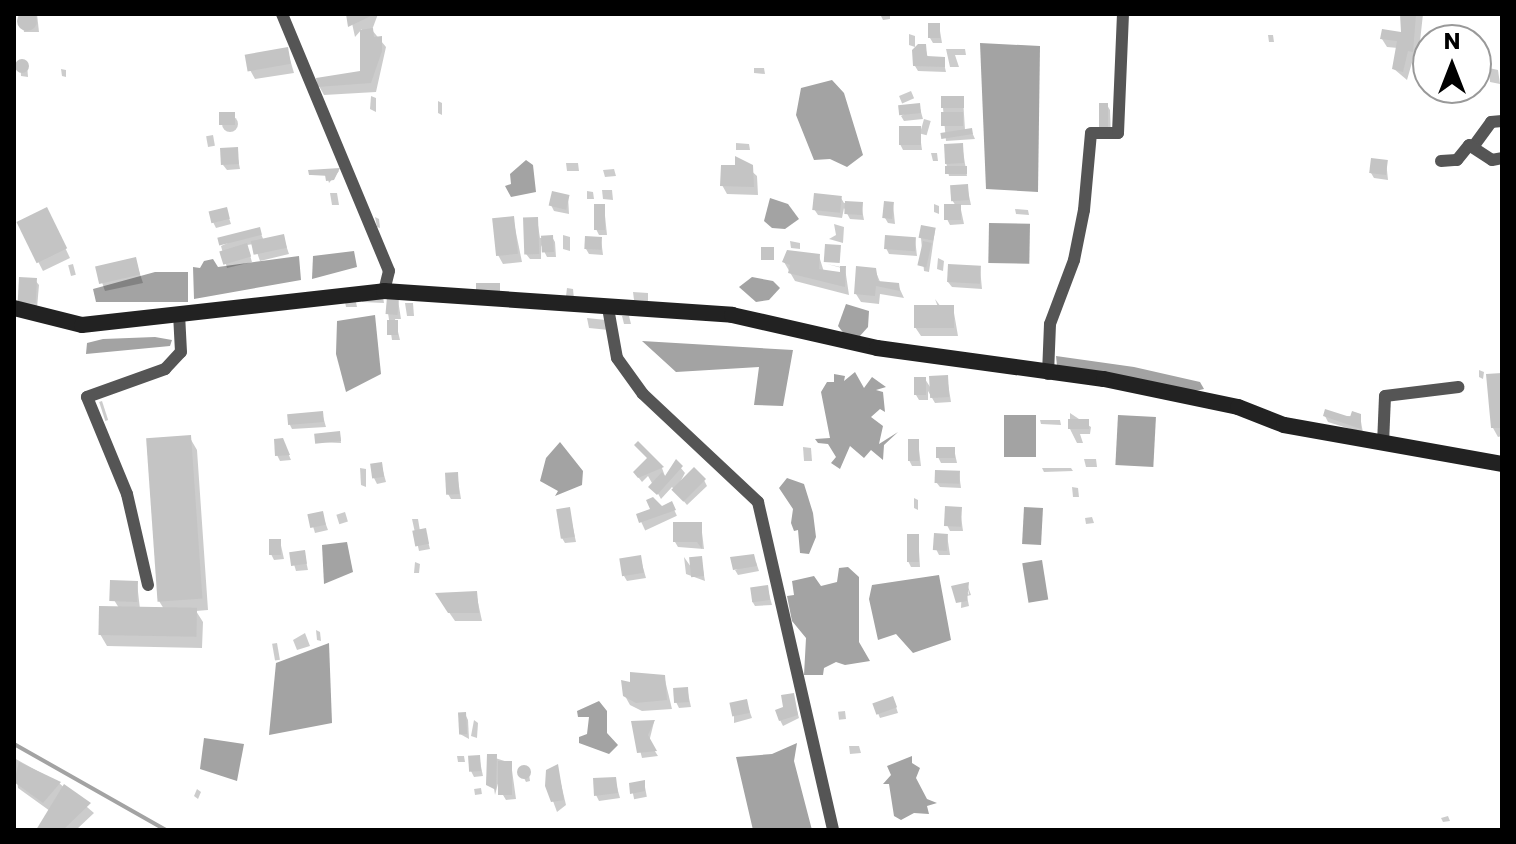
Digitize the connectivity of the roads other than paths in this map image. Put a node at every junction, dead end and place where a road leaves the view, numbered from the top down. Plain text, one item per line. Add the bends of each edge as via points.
1 (282, 14) edge
2 (1123, 14) edge
3 (1502, 121) edge
4 (1473, 147) junction
5 (1502, 158) edge
6 (1441, 161) dead end
7 (384, 291) junction
8 (14, 308) edge
9 (608, 308) junction
10 (179, 315) junction
11 (1048, 374) junction
12 (1458, 387) dead end
13 (1383, 444) junction
14 (1502, 464) edge
15 (148, 585) dead end
16 (833, 830) edge

1 - 7 street via 389,271
2 - 11 street via 1118,133 1091,133 1074,260 1050,324
3 - 4 street via 1491,122
4 - 5 street via 1492,160
4 - 6 street via 1457,160
7 - 9 main road
7 - 10 main road
8 - 10 main road via 82,325
9 - 11 main road via 732,315 877,348
9 - 16 street via 617,358 643,394 758,502
10 - 15 street via 181,352 165,369 87,397 127,494
11 - 13 main road via 1104,379
12 - 13 street via 1385,396
13 - 14 main road

